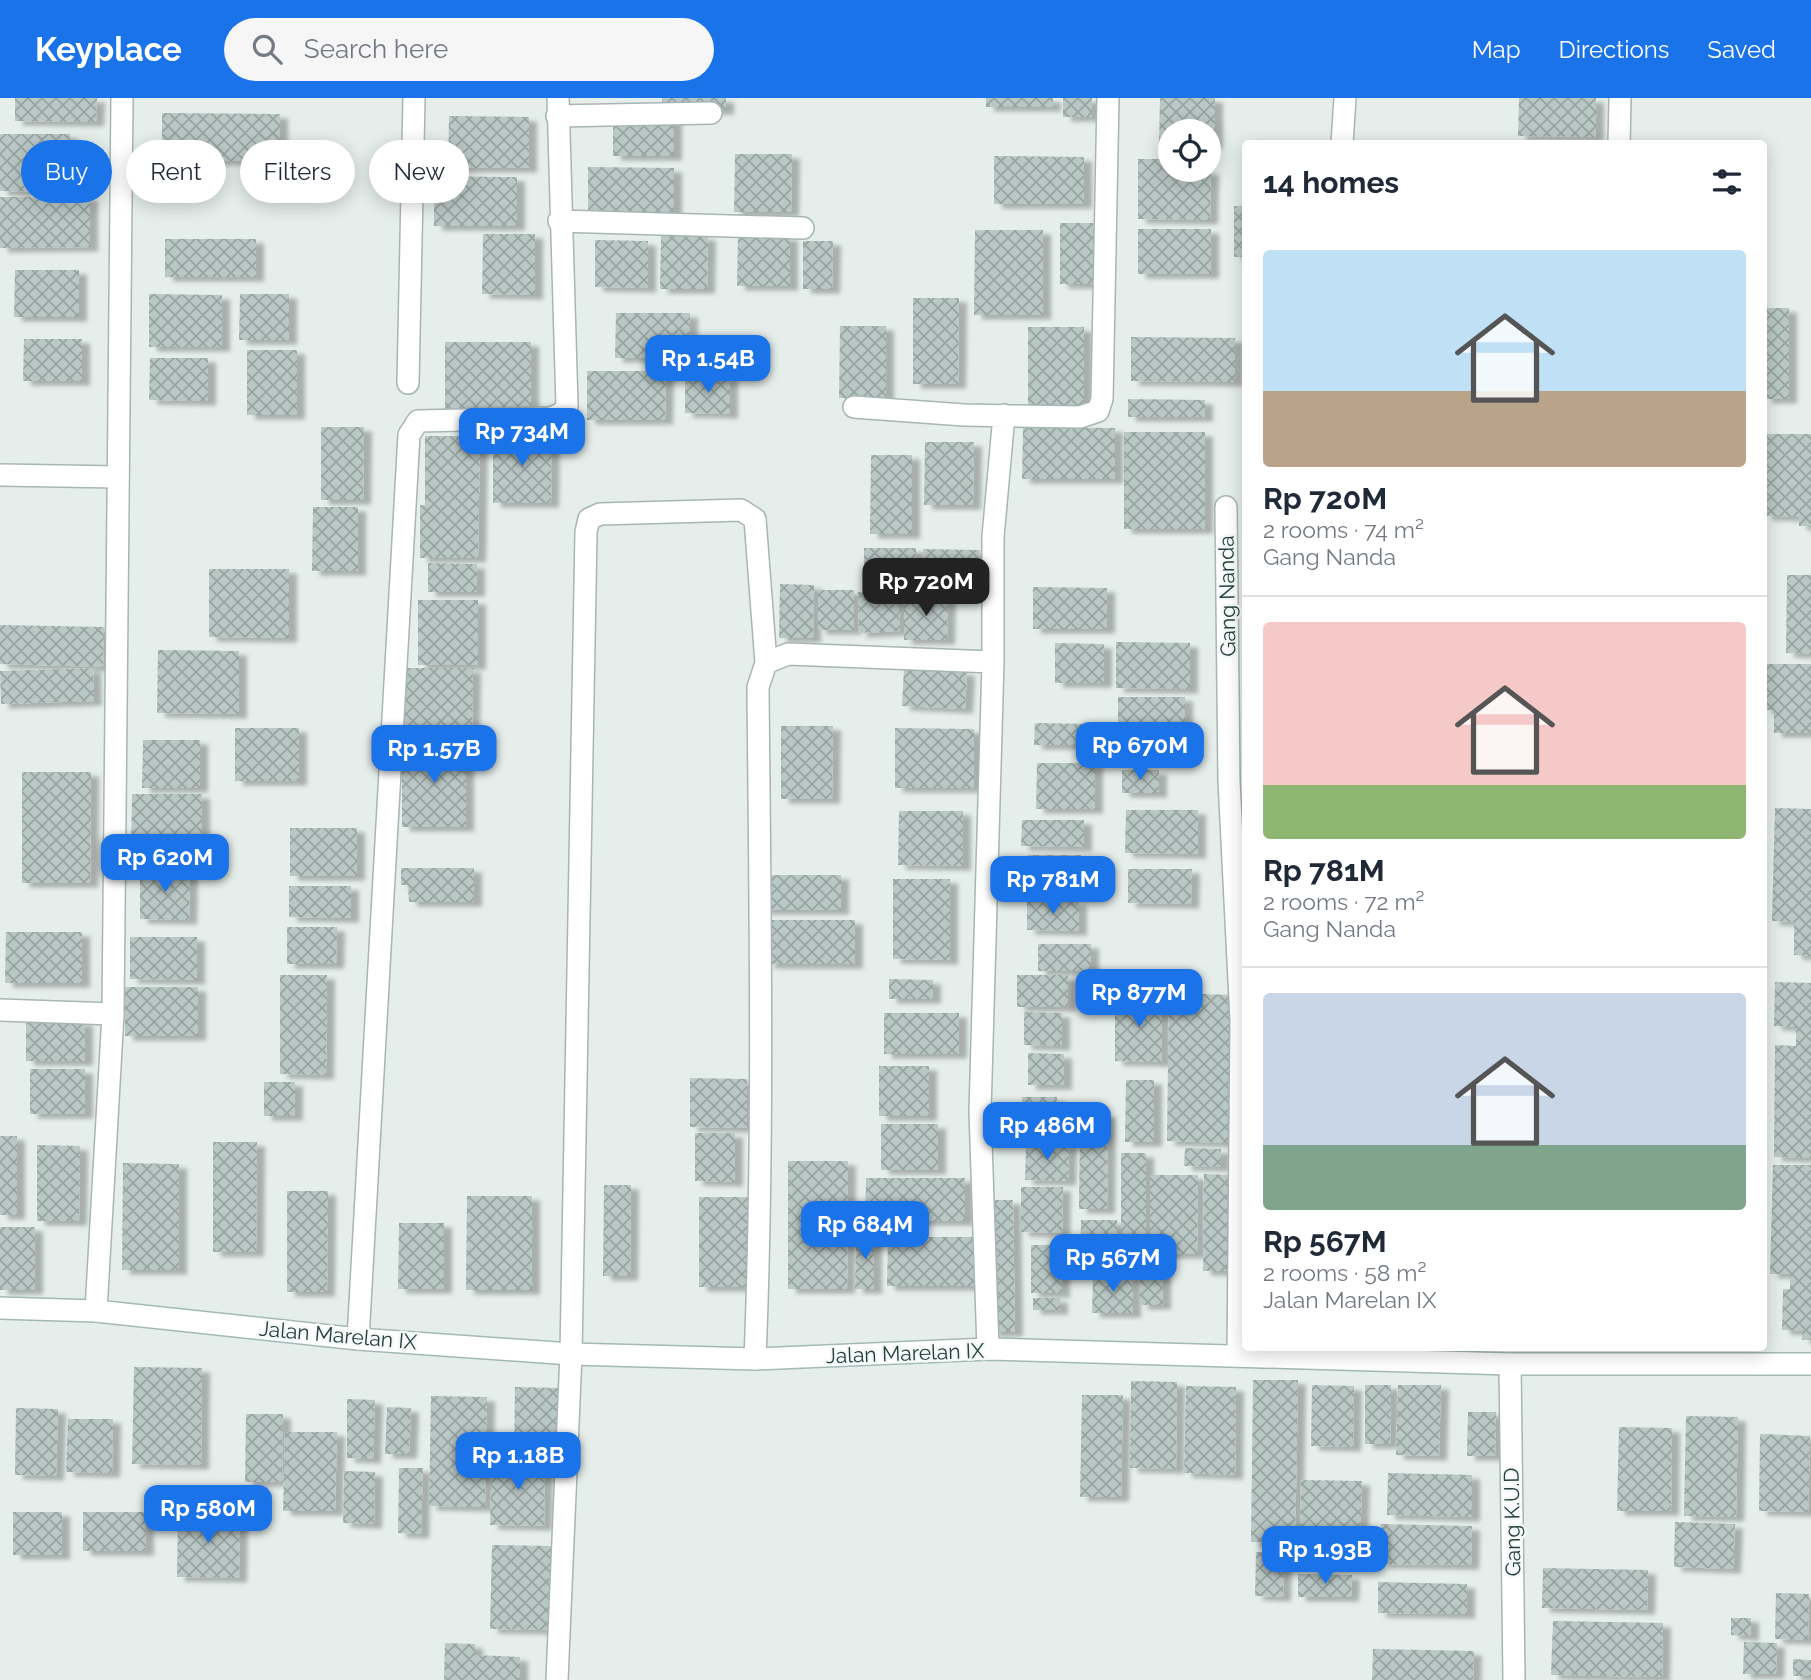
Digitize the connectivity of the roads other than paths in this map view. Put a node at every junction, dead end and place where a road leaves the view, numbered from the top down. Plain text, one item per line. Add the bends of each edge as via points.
1 (122, 98) edge
2 (414, 98) edge
3 (1108, 98) edge
4 (1345, 98) edge
5 (1620, 98) edge
6 (558, 107) edge
7 (710, 113) dead end
8 (1342, 140) edge
9 (1619, 140) edge
10 (559, 221) junction
11 (803, 228) dead end
12 (408, 383) dead end
13 (853, 407) dead end
14 (1004, 415) junction
15 (0, 475) edge
16 (118, 477) junction
17 (1226, 507) dead end
18 (993, 662) junction
19 (766, 663) junction
20 (0, 1010) edge
21 (113, 1014) junction
22 (0, 1308) edge
23 (96, 1311) junction
24 (358, 1339) junction
25 (988, 1349) junction
26 (571, 1354) junction
27 (1438, 1354) edge
28 (1238, 1356) junction
29 (1636, 1356) edge
30 (755, 1359) junction
31 (1510, 1364) junction
32 (1811, 1364) edge
33 (557, 1680) edge
34 (1514, 1680) edge

1 - 16 street
2 - 12 street
3 - 14 street via 1100,407 1080,416
4 - 8 street
5 - 9 street
6 - 7 street
6 - 10 street
10 - 11 street
10 - 24 street via 568,398 562,413 551,418 418,421 409,435
13 - 14 street
14 - 18 street via 993,537
15 - 16 street
16 - 21 street
17 - 28 street, Gang Nanda via 1229,780 1241,1020
18 - 19 street via 788,654
18 - 25 street via 980,1112
19 - 26 street via 755,519 741,510 600,514 589,519
19 - 30 street via 758,687 761,1045
20 - 21 street
21 - 23 street
22 - 23 street, Jalan Marelan IX
23 - 24 street, Jalan Marelan IX
24 - 26 street, Jalan Marelan IX
25 - 28 street, Jalan Marelan IX
25 - 30 street, Jalan Marelan IX
26 - 30 street, Jalan Marelan IX
26 - 33 street
27 - 28 street, Jalan Marelan IX
27 - 31 street, Jalan Marelan IX
29 - 31 street, Jalan Marelan IX
29 - 32 street, Jalan Marelan IX
31 - 34 street, Gang K.U.D

